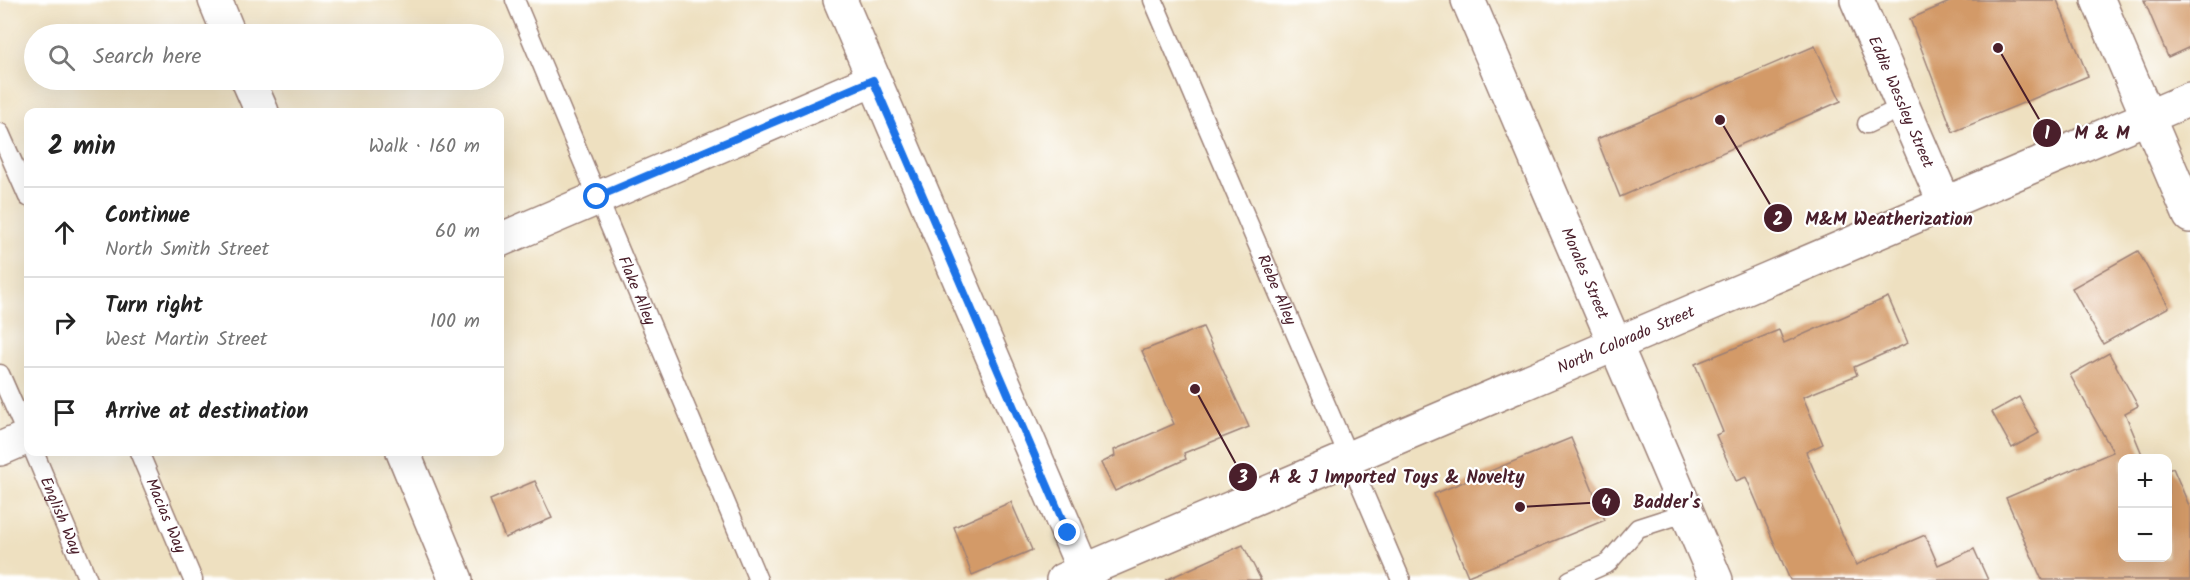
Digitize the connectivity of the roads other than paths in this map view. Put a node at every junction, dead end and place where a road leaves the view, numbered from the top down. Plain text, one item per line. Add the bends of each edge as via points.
1 (215, 0) edge
2 (515, 0) edge
3 (840, 0) edge
4 (1153, 0) edge
5 (1468, 0) edge
6 (1857, 0) edge
7 (2098, 0) edge
8 (225, 24) edge
9 (873, 80) junction
10 (252, 90) edge
11 (2190, 99) edge
12 (1903, 107) junction
13 (260, 108) edge
14 (2148, 117) junction
15 (1867, 124) dead end
16 (0, 133) edge
17 (24, 188) edge
18 (597, 197) junction
19 (1945, 204) junction
20 (2190, 216) edge
21 (504, 238) edge
22 (1617, 344) junction
23 (0, 374) edge
24 (24, 429) edge
25 (24, 440) edge
26 (0, 449) edge
27 (36, 456) edge
28 (141, 456) edge
29 (405, 456) edge
30 (1349, 458) junction
31 (1688, 512) junction
32 (1078, 577) edge
33 (88, 580) edge
34 (193, 580) edge
35 (456, 580) edge
36 (758, 580) edge
37 (1401, 580) edge
38 (1570, 580) edge
39 (1716, 580) edge

1 - 8 main road
2 - 18 lane, Flake Alley
3 - 9 main road
4 - 30 lane, Riebe Alley
5 - 22 main road, Morales Street
6 - 12 main road, Eddie Wessley Street
7 - 14 main road
9 - 18 main road
9 - 32 main road
10 - 13 main road
11 - 14 main road, North Colorado Street
12 - 15 lane
12 - 19 main road, Eddie Wessley Street
14 - 19 main road, North Colorado Street
14 - 20 main road
16 - 17 lane
18 - 21 main road
18 - 36 lane, Flake Alley
19 - 22 main road, North Colorado Street
22 - 30 main road, North Colorado Street
22 - 31 main road, Morales Street
23 - 24 lane
25 - 26 main road
27 - 33 lane, English Way
28 - 34 lane, Macias Way
29 - 35 main road
30 - 32 main road, North Colorado Street
30 - 37 lane, Riebe Alley
31 - 38 lane via 1638,528 1608,563
31 - 39 main road, Morales Street

